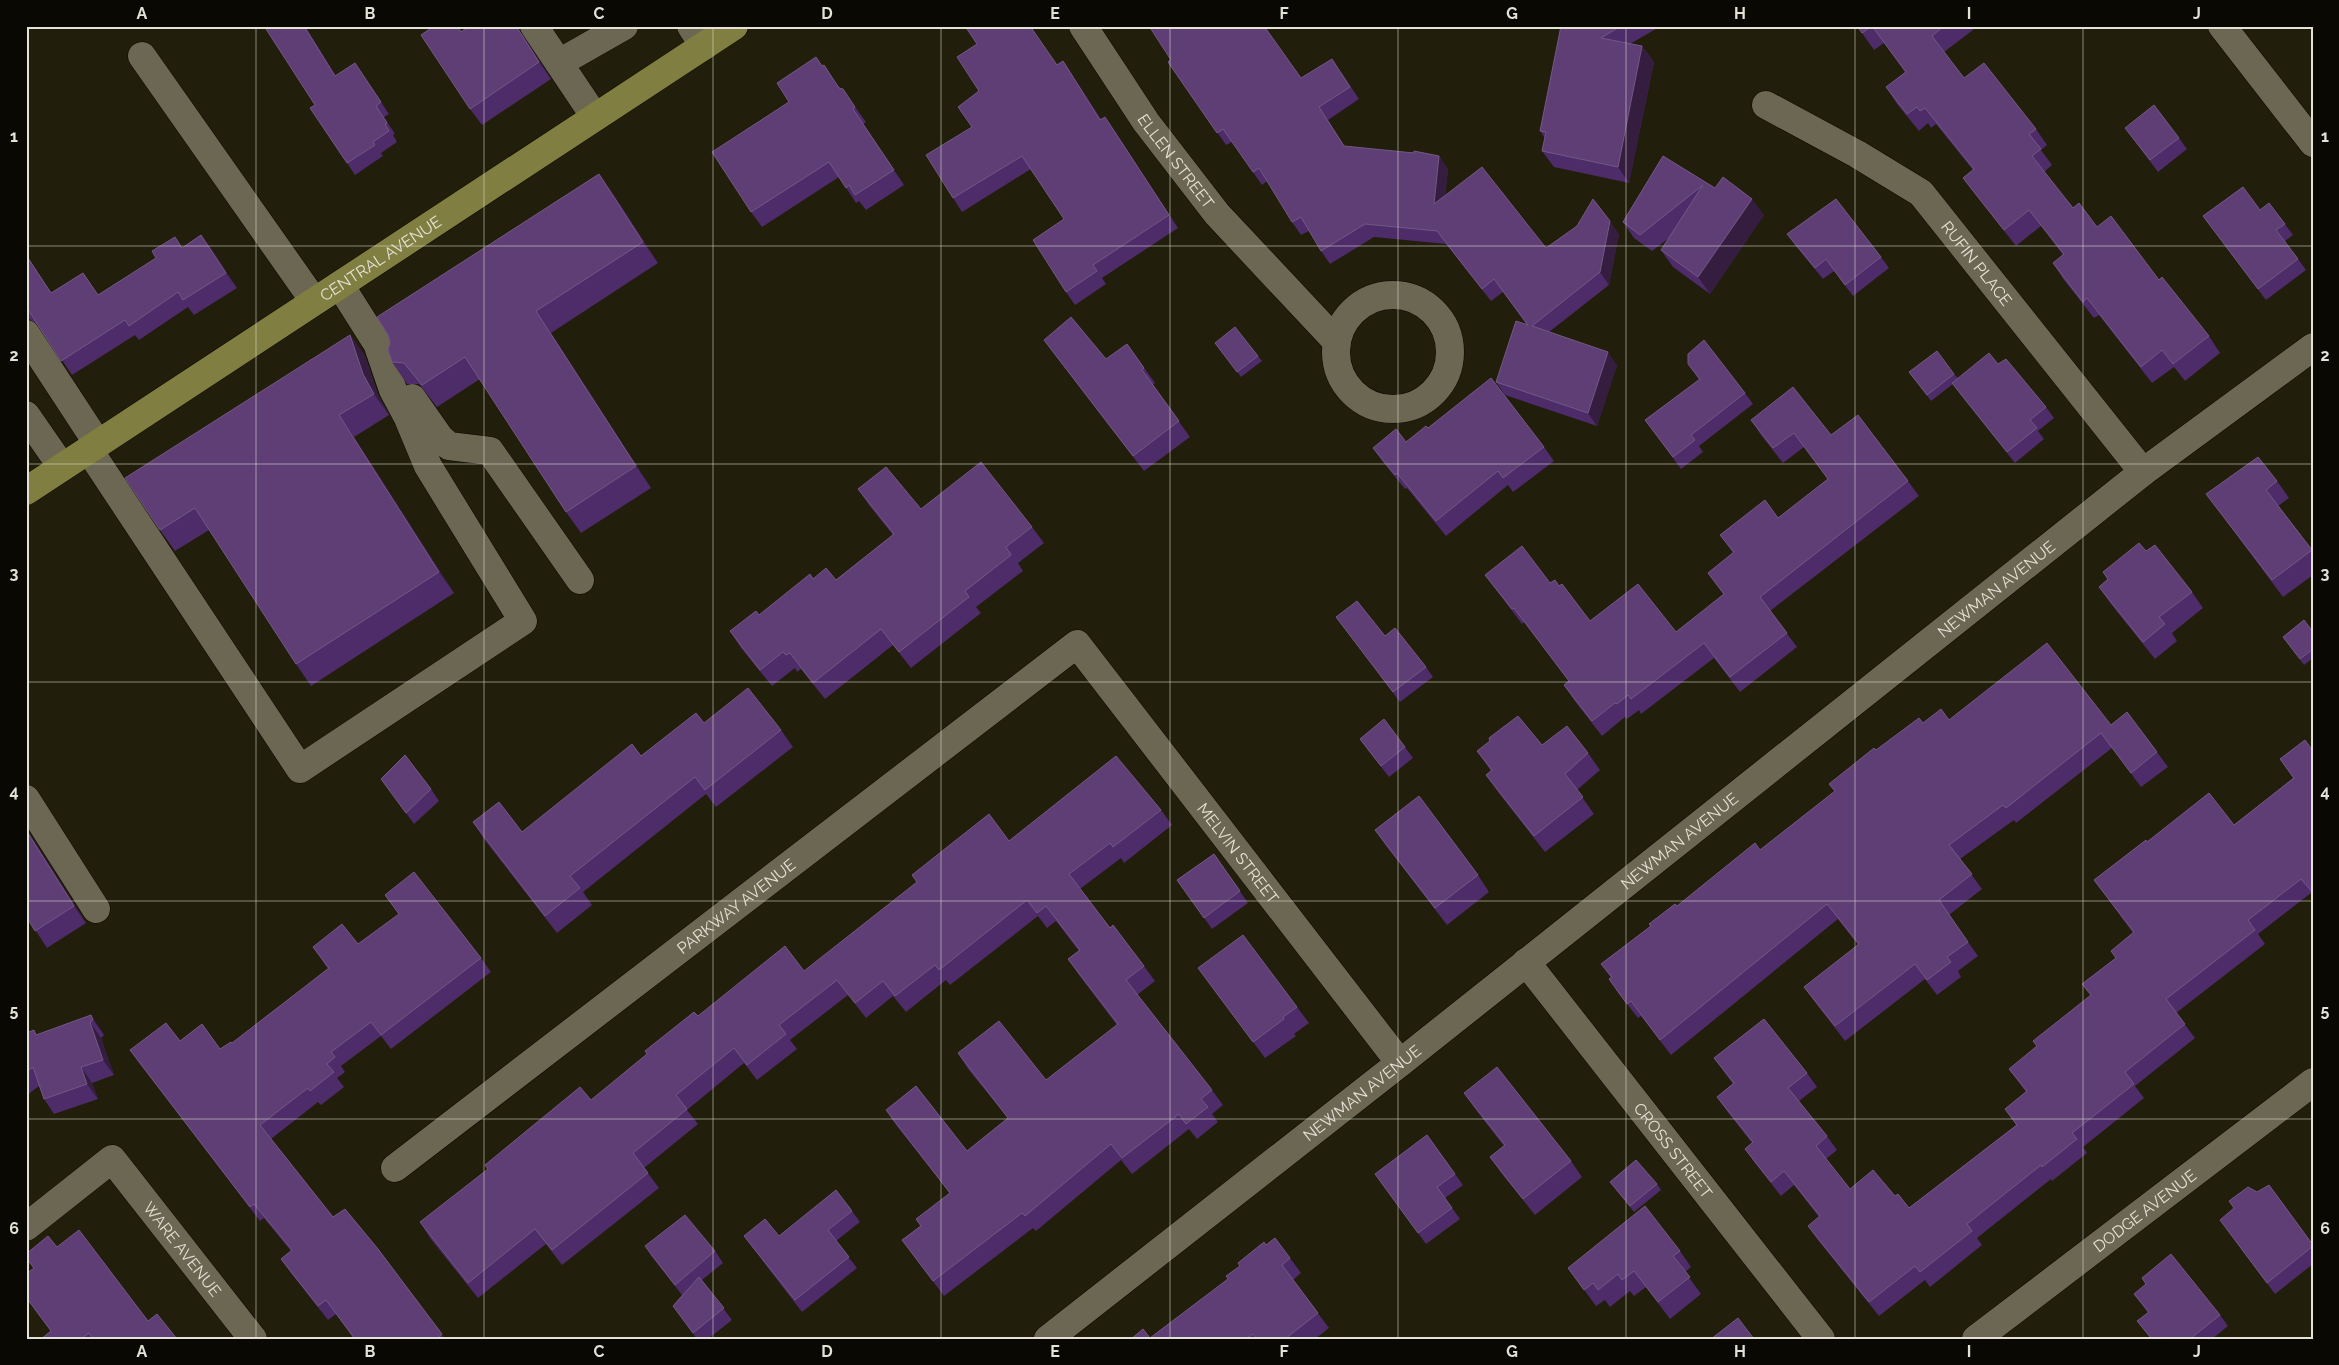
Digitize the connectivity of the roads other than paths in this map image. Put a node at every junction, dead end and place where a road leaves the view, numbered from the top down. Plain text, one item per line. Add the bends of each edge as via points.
1 (534, 26) edge
2 (624, 26) edge
3 (734, 26) edge
4 (1084, 26) edge
5 (2222, 26) edge
6 (697, 36) edge
7 (142, 56) dead end
8 (559, 64) junction
9 (1766, 105) dead end
10 (595, 117) junction
11 (2313, 143) edge
12 (340, 285) junction
13 (314, 302) junction
14 (26, 334) edge
15 (1336, 342) junction
16 (2313, 347) edge
17 (379, 349) junction
18 (26, 415) edge
19 (94, 447) junction
20 (62, 467) junction
21 (2144, 472) junction
22 (26, 491) edge
23 (580, 580) dead end
24 (1077, 644) joint
25 (26, 800) edge
26 (96, 909) dead end
27 (1526, 962) junction
28 (1400, 1063) junction
29 (2313, 1082) edge
30 (395, 1168) dead end
31 (26, 1227) edge
32 (253, 1339) edge
33 (1048, 1339) edge
34 (1821, 1339) edge
35 (1976, 1339) edge

1 - 8 street
2 - 8 street
3 - 6 main road, CENTRAL AVENUE
4 - 15 street, ELLEN STREET via 1146,122 1217,214
5 - 11 street
6 - 10 main road, CENTRAL AVENUE
7 - 13 street
8 - 10 street
9 - 21 street, RUFIN PLACE via 1922,193
10 - 12 main road, CENTRAL AVENUE
12 - 13 main road, CENTRAL AVENUE
12 - 17 street
13 - 19 main road, CENTRAL AVENUE
14 - 19 street
15 - 15 street via 1337,364 1346,385 1362,400 1383,408 1406,408 1426,399 1442,383 1450,362 1450,339 1440,319 1424,303 1404,295 1381,295 1361,304 1344,320
16 - 21 street, NEWMAN AVENUE
17 - 19 street via 393,390 428,466 523,621 300,769
17 - 23 street via 440,438 449,446 490,451
18 - 20 street
19 - 20 main road, CENTRAL AVENUE
20 - 22 main road, CENTRAL AVENUE
21 - 27 street, NEWMAN AVENUE
24 - 28 street, MELVIN STREET
24 - 30 street, PARKWAY AVENUE
25 - 26 street
27 - 28 street, NEWMAN AVENUE
27 - 34 street, CROSS STREET
28 - 33 street, NEWMAN AVENUE
29 - 35 street, DODGE AVENUE
31 - 32 street, WARE AVENUE via 112,1158

